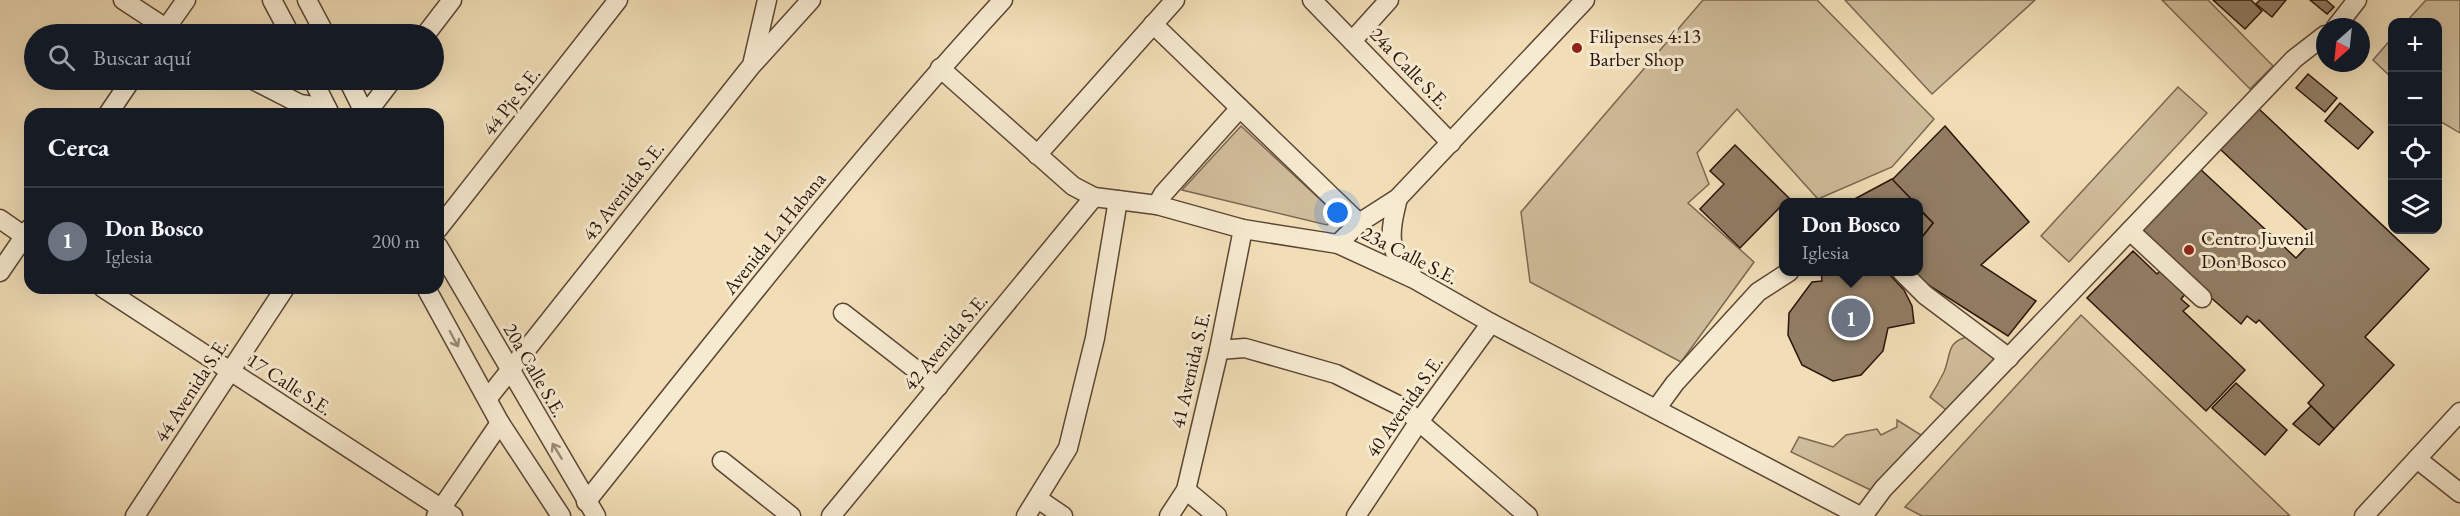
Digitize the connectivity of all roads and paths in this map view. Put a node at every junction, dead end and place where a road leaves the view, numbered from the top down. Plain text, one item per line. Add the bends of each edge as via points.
1 (123, 0) edge
2 (186, 0) edge
3 (272, 0) edge
4 (307, 0) edge
5 (452, 0) edge
6 (618, 0) edge
7 (767, 0) edge
8 (811, 0) edge
9 (1003, 0) edge
10 (1175, 0) edge
11 (1312, 0) edge
12 (1389, 0) edge
13 (1585, 0) edge
14 (2357, 0) edge
15 (2343, 18) edge
16 (155, 24) edge
17 (172, 24) edge
18 (285, 24) edge
19 (320, 24) edge
20 (434, 24) edge
21 (1153, 24) junction
22 (1352, 41) junction
23 (2316, 42) edge
24 (752, 65) junction
25 (940, 68) junction
26 (124, 90) edge
27 (273, 90) edge
28 (318, 90) edge
29 (353, 90) edge
30 (384, 90) edge
31 (112, 108) edge
32 (317, 108) edge
33 (327, 108) edge
34 (363, 108) edge
35 (371, 108) edge
36 (1240, 108) junction
37 (1450, 143) junction
38 (1037, 155) junction
39 (1094, 197) junction
40 (1398, 198) junction
41 (1118, 200) junction
42 (1157, 206) junction
43 (0, 219) edge
44 (444, 221) edge
45 (1359, 223) junction
46 (1243, 229) junction
47 (2130, 231) junction
48 (24, 233) edge
49 (24, 240) edge
50 (1338, 244) junction
51 (444, 257) edge
52 (0, 272) edge
53 (1783, 276) edge
54 (1906, 276) edge
55 (1414, 279) junction
56 (112, 294) edge
57 (281, 294) edge
58 (429, 294) edge
59 (2202, 298) dead end
60 (843, 313) dead end
61 (1491, 323) junction
62 (1219, 350) junction
63 (2009, 358) junction
64 (509, 371) junction
65 (230, 372) junction
66 (938, 387) junction
67 (488, 398) junction
68 (1656, 409) junction
69 (2460, 412) edge
70 (500, 423) junction
71 (1419, 423) junction
72 (2417, 459) junction
73 (722, 461) dead end
74 (1186, 490) junction
75 (2460, 493) edge
76 (1038, 498) junction
77 (591, 509) edge
78 (1517, 513) edge
79 (444, 514) edge
80 (135, 516) edge
81 (561, 516) edge
82 (791, 516) edge
83 (831, 516) edge
84 (1026, 516) edge
85 (1063, 516) edge
86 (1168, 516) edge
87 (1217, 516) edge
88 (1356, 516) edge
89 (1862, 516) edge
90 (2364, 516) edge

1 - 16 street
2 - 17 street
3 - 18 street
4 - 19 street
5 - 20 street
6 - 44 street, 44 Pje S.E.
7 - 24 street, 43 Avenida S.E.
8 - 24 street
9 - 25 street, Avenida La Habana
10 - 21 street
11 - 22 street, 24a Calle S.E.
12 - 22 street
13 - 37 street
14 - 15 street
21 - 36 street
21 - 38 street
22 - 37 street, 24a Calle S.E.
23 - 47 street via 2294,59
24 - 64 street, 43 Avenida S.E.
25 - 38 street, 23a Calle S.E.
25 - 77 street, Avenida La Habana via 808,225
26 - 31 street
27 - 32 street
28 - 33 street
29 - 34 street
30 - 35 street
36 - 42 street via 1163,194
36 - 45 street
37 - 40 street
38 - 39 street, 23a Calle S.E. via 1073,186
39 - 41 street, 23a Calle S.E.
39 - 66 street, 42 Avenida S.E.
40 - 45 street
40 - 55 street via 1390,229 1392,248
41 - 42 street, 23a Calle S.E.
41 - 76 street via 1095,338 1068,448
42 - 46 street, 23a Calle S.E.
43 - 48 street
45 - 50 street
46 - 50 street, 23a Calle S.E.
46 - 62 street, 41 Avenida S.E.
47 - 59 street
47 - 63 street
49 - 52 street
50 - 55 street, 23a Calle S.E.
51 - 64 street, 20a Calle S.E.
53 - 68 street via 1758,292
54 - 63 street via 1925,295
55 - 61 street, 23a Calle S.E.
56 - 65 street, 17 Calle S.E.
57 - 65 street, 44 Avenida S.E.
58 -> 67 street
60 - 66 street
61 - 68 street, 23a Calle S.E.
61 - 71 street, 40 Avenida S.E.
62 - 71 street via 1245,348 1336,374 1402,407
62 - 74 street, 41 Avenida S.E.
63 - 89 street via 1883,489
64 - 67 street, 43 Avenida S.E.
77 -> 64 street, 20a Calle S.E.
65 - 79 street, 17 Calle S.E.
65 - 80 street, 44 Avenida S.E.
66 - 83 street, 42 Avenida S.E.
67 - 70 street
68 - 89 street, 23a Calle S.E.
69 - 72 street
70 - 79 street
70 - 81 street
71 - 78 street
71 - 88 street, 40 Avenida S.E.
72 - 75 street
72 - 90 street
73 - 82 street
74 - 86 street, 41 Avenida S.E.
74 - 87 street
76 - 84 street
76 - 85 street

